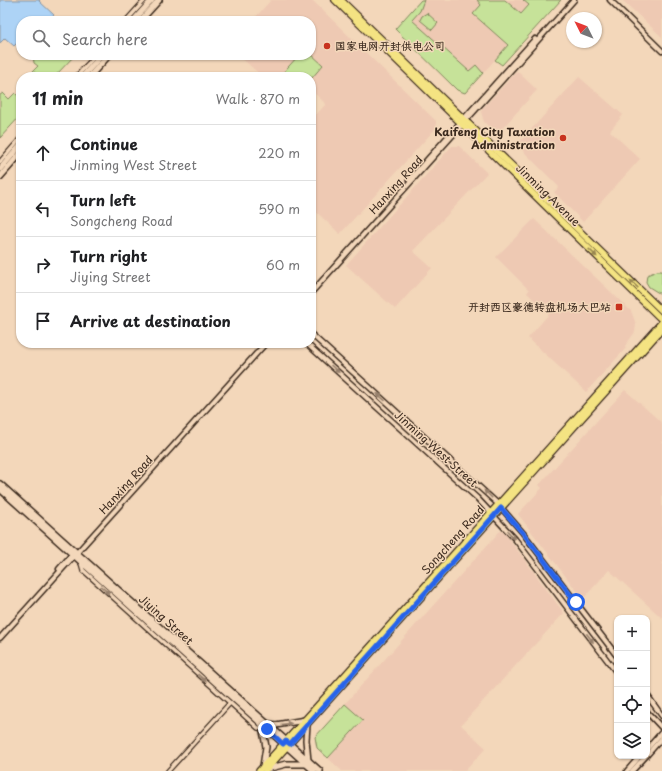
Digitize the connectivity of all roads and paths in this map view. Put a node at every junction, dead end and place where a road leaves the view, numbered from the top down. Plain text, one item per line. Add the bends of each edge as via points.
1 (145, 0) edge
2 (152, 0) edge
3 (159, 0) edge
4 (335, 0) edge
5 (341, 0) edge
6 (570, 0) edge
7 (574, 0) edge
8 (610, 0) edge
9 (131, 16) edge
10 (138, 16) edge
11 (145, 16) edge
12 (662, 51) edge
13 (91, 60) edge
14 (97, 60) edge
15 (104, 60) edge
16 (81, 72) edge
17 (87, 72) edge
18 (94, 72) edge
19 (463, 122) junction
20 (16, 144) edge
21 (16, 151) edge
22 (16, 159) edge
23 (0, 162) edge
24 (0, 169) edge
25 (0, 177) edge
26 (316, 284) edge
27 (316, 287) edge
28 (662, 311) edge
29 (662, 321) edge
30 (662, 329) edge
31 (316, 339) edge
32 (258, 348) edge
33 (261, 348) edge
34 (312, 348) edge
35 (0, 484) edge
36 (0, 489) edge
37 (500, 506) junction
38 (493, 514) junction
39 (74, 554) junction
40 (80, 562) junction
41 (0, 634) edge
42 (0, 638) edge
43 (614, 652) edge
44 (614, 669) edge
45 (650, 699) edge
46 (230, 703) junction
47 (650, 715) edge
48 (662, 716) edge
49 (306, 722) junction
50 (265, 726) junction
51 (662, 728) edge
52 (662, 732) edge
53 (662, 738) edge
54 (287, 744) junction
55 (650, 746) edge
56 (650, 751) edge
57 (637, 759) edge
58 (642, 759) edge
59 (307, 762) junction
60 (264, 769) edge
61 (168, 771) edge
62 (314, 771) edge
63 (320, 771) edge
64 (627, 771) edge
65 (632, 771) edge

1 - 9 street
2 - 10 main road
3 - 11 main road
4 - 19 main road, Jinming Avenue
5 - 19 main road, Jinming Avenue
6 - 19 street, Hanxing Road
7 - 19 street, Hanxing Road
8 - 12 street
13 - 16 street
14 - 17 main road
15 - 18 main road
19 - 26 street, Hanxing Road
19 - 27 street, Hanxing Road
28 -> 19 main road, Jinming Avenue
19 -> 29 main road, Jinming Avenue
20 - 23 street
21 - 24 main road
22 - 25 main road
29 - 37 main road, Songcheng Road
30 - 37 main road, Songcheng Road
37 -> 31 street, Jinming West Street
32 - 39 street, Hanxing Road
33 - 39 street, Hanxing Road
34 -> 38 street, Jinming West Street
35 - 39 main road, Jiying Street
36 - 39 main road, Jiying Street
37 - 38 main road, Songcheng Road
37 - 43 street, Jinming West Street
38 -> 44 street, Jinming West Street
38 - 49 main road, Songcheng Road
39 - 40 main road, Jiying Street
39 - 41 street, Hanxing Road
39 - 42 street, Hanxing Road
39 - 50 main road, Jiying Street
40 -> 46 street via 83,570
40 - 50 main road, Jiying Street
45 - 48 street
46 - 50 street via 258,728
46 - 61 street
47 - 51 street
50 -> 49 main road
49 - 54 main road, Songcheng Road
49 - 59 main road
50 - 54 main road, Jiying Street
50 - 60 main road
52 - 55 street
53 - 56 street
54 - 59 main road, Jiying Street
54 - 60 main road, Songcheng Road
57 - 64 street
58 - 65 street
59 - 60 main road
59 - 62 main road, Jiying Street
59 - 63 main road, Jiying Street

